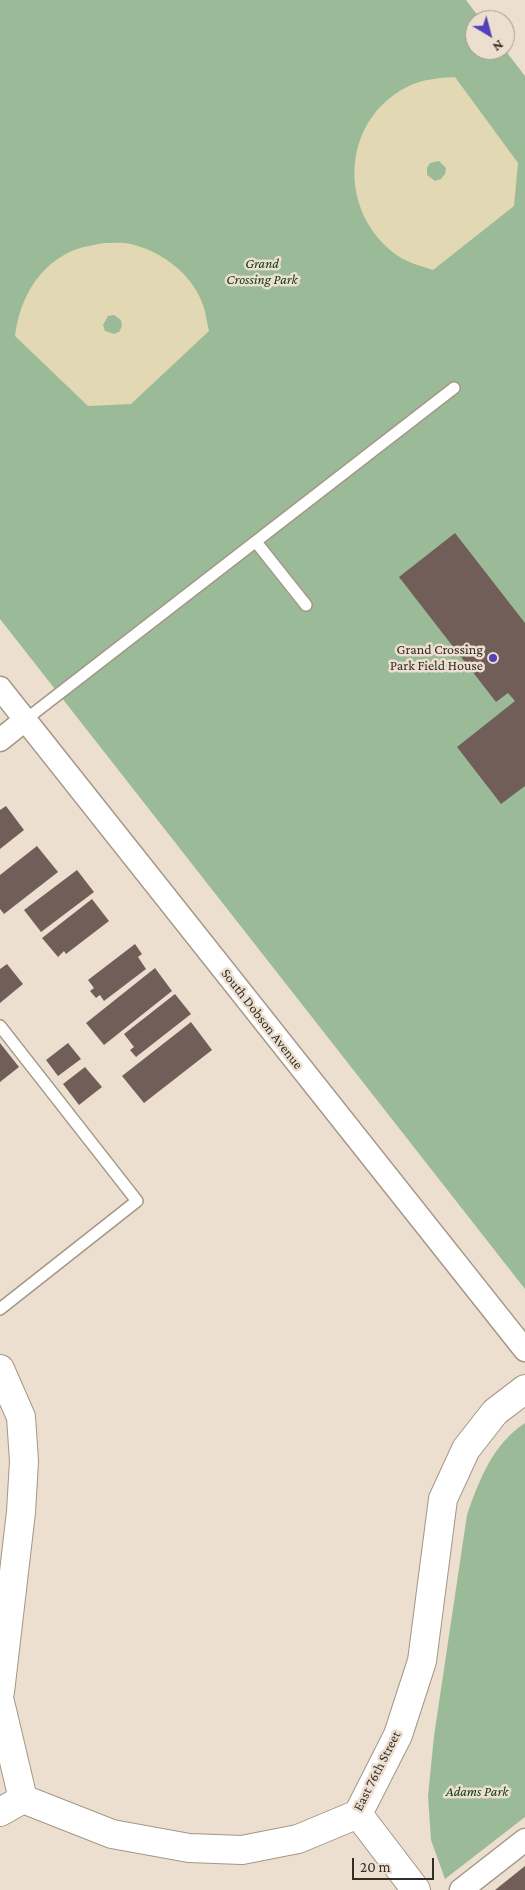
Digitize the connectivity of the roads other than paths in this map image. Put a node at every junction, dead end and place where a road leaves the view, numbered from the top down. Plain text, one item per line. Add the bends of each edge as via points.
1 (454, 388) dead end
2 (256, 542) junction
3 (306, 605) dead end
4 (0, 688) edge
5 (25, 720) junction
6 (0, 740) edge
7 (0, 1026) edge
8 (0, 1309) edge
9 (525, 1350) edge
10 (0, 1369) edge
11 (525, 1389) edge
12 (0, 1692) edge
13 (0, 1702) edge
14 (24, 1799) junction
15 (0, 1812) edge
16 (358, 1814) junction
17 (525, 1840) edge
18 (416, 1890) edge
19 (461, 1890) edge

1 - 2 lane
2 - 3 lane
2 - 5 lane
4 - 5 street, South Dobson Avenue
5 - 6 street
5 - 9 street, South Dobson Avenue
7 - 8 lane via 137,1201
10 - 12 street via 21,1417 24,1461
11 - 16 street, East 76th Street via 495,1412 466,1449 443,1499 422,1660 398,1735
13 - 14 street
14 - 15 street
14 - 16 street, East 76th Street via 112,1834 189,1848 233,1850 298,1839
16 - 18 street
17 - 19 street

